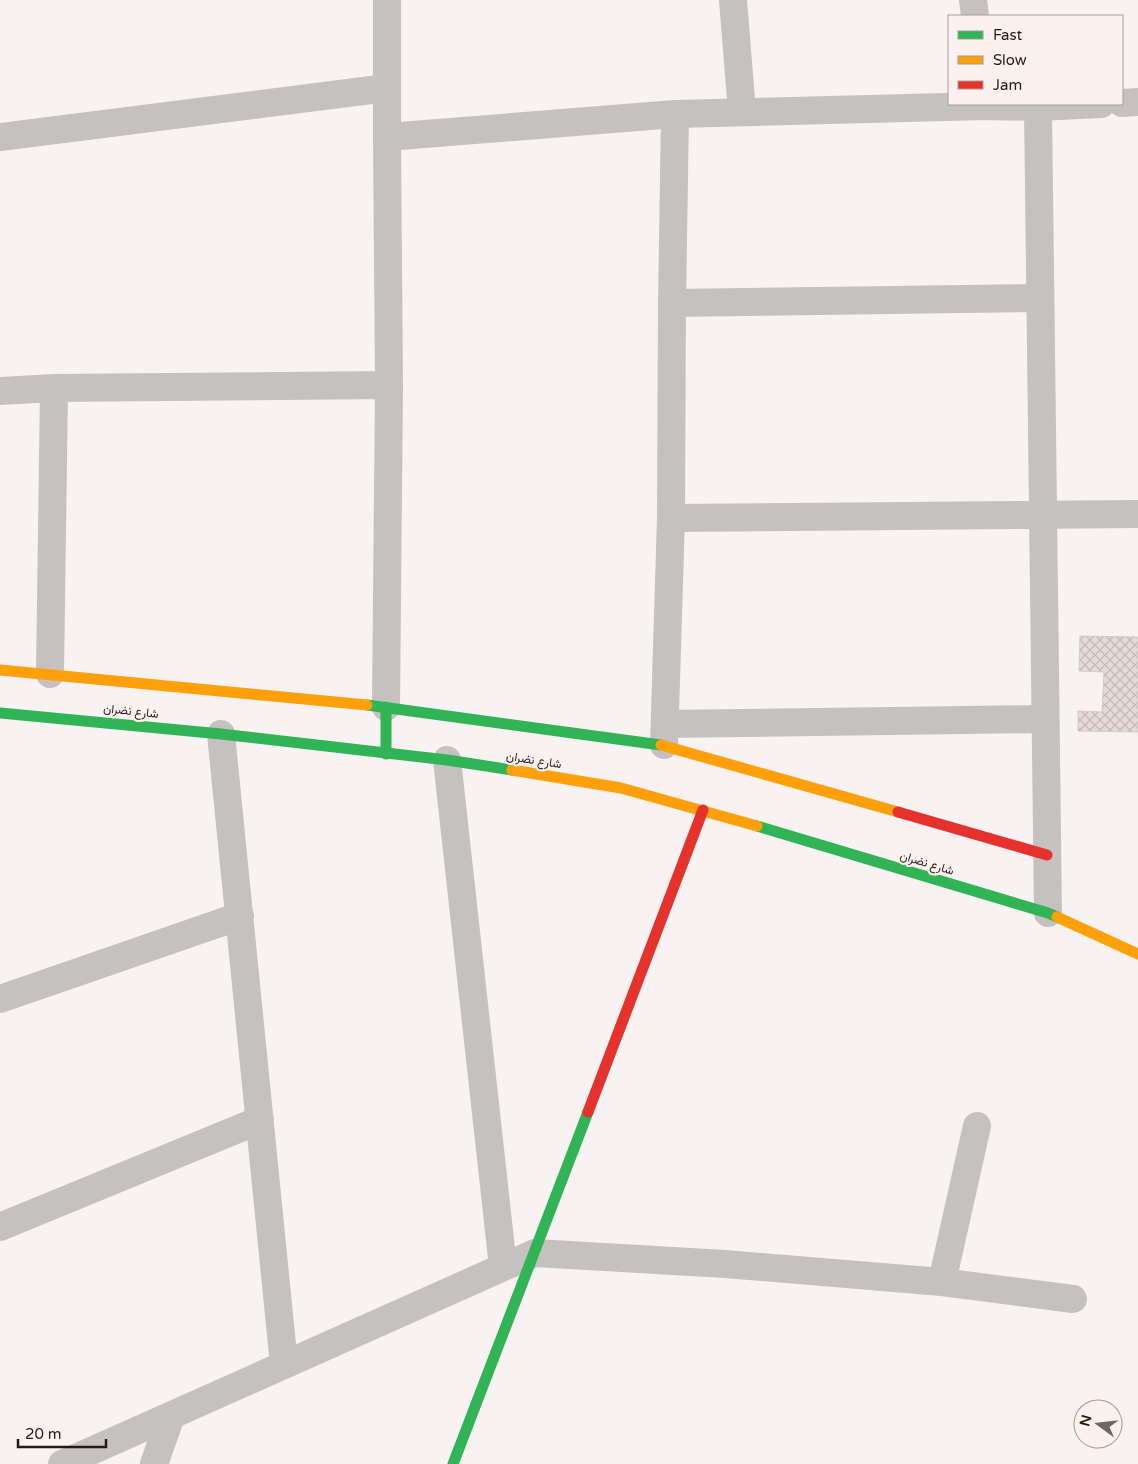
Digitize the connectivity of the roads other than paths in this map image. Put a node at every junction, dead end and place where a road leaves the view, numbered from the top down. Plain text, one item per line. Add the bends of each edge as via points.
1 (387, 0) edge
2 (733, 0) edge
3 (973, 0) edge
4 (975, 15) edge
5 (387, 88) junction
6 (1138, 102) edge
7 (1123, 103) edge
8 (983, 105) edge
9 (1080, 105) edge
10 (1038, 107) junction
11 (742, 112) junction
12 (675, 114) junction
13 (0, 137) edge
14 (387, 137) junction
15 (1040, 298) junction
16 (672, 303) junction
17 (389, 385) junction
18 (54, 388) junction
19 (0, 391) edge
20 (1138, 514) edge
21 (1043, 515) junction
22 (671, 518) junction
23 (0, 670) edge
24 (50, 674) junction
25 (386, 707) junction
26 (0, 713) edge
27 (1045, 719) junction
28 (221, 734) junction
29 (664, 734) junction
30 (386, 754) junction
31 (447, 760) junction
32 (703, 810) junction
33 (1047, 855) junction
34 (1048, 913) junction
35 (240, 916) junction
36 (1138, 954) edge
37 (0, 1000) edge
38 (260, 1120) junction
39 (977, 1126) dead end
40 (0, 1227) edge
41 (534, 1253) junction
42 (503, 1267) junction
43 (942, 1282) junction
44 (1074, 1299) dead end
45 (284, 1365) junction
46 (171, 1416) junction
47 (62, 1464) edge
48 (154, 1464) edge
49 (453, 1464) edge

1 - 5 street
2 - 11 street
3 - 4 street
5 - 13 street
5 - 14 street
6 - 7 street
8 - 10 street
8 - 11 street
9 - 10 street
10 - 15 street
11 - 12 street
12 - 14 street
12 - 16 street
14 - 17 street
15 - 16 street
15 - 21 street
16 - 22 street
17 - 18 street
17 - 25 street
18 - 19 street
18 - 24 street
20 - 21 street
21 - 22 street
21 - 27 street
22 - 29 street
23 - 24 street
24 - 25 street
25 - 29 street
25 - 30 street
26 - 28 street, شارع نضران
27 - 29 street
27 - 33 street
28 - 30 street, شارع نضران
28 - 35 street
29 - 33 street
30 - 31 street, شارع نضران
31 - 32 street, شارع نضران via 621,788
31 - 42 street
32 - 34 street, شارع نضران
32 - 41 street
33 - 34 street
34 - 36 street, شارع نضران
35 - 37 street
35 - 38 street
38 - 40 street
38 - 45 street
39 - 43 street
41 - 42 street
41 - 43 street via 725,1264
41 - 49 street
42 - 45 street
43 - 44 street
45 - 46 street
46 - 47 street
46 - 48 street

